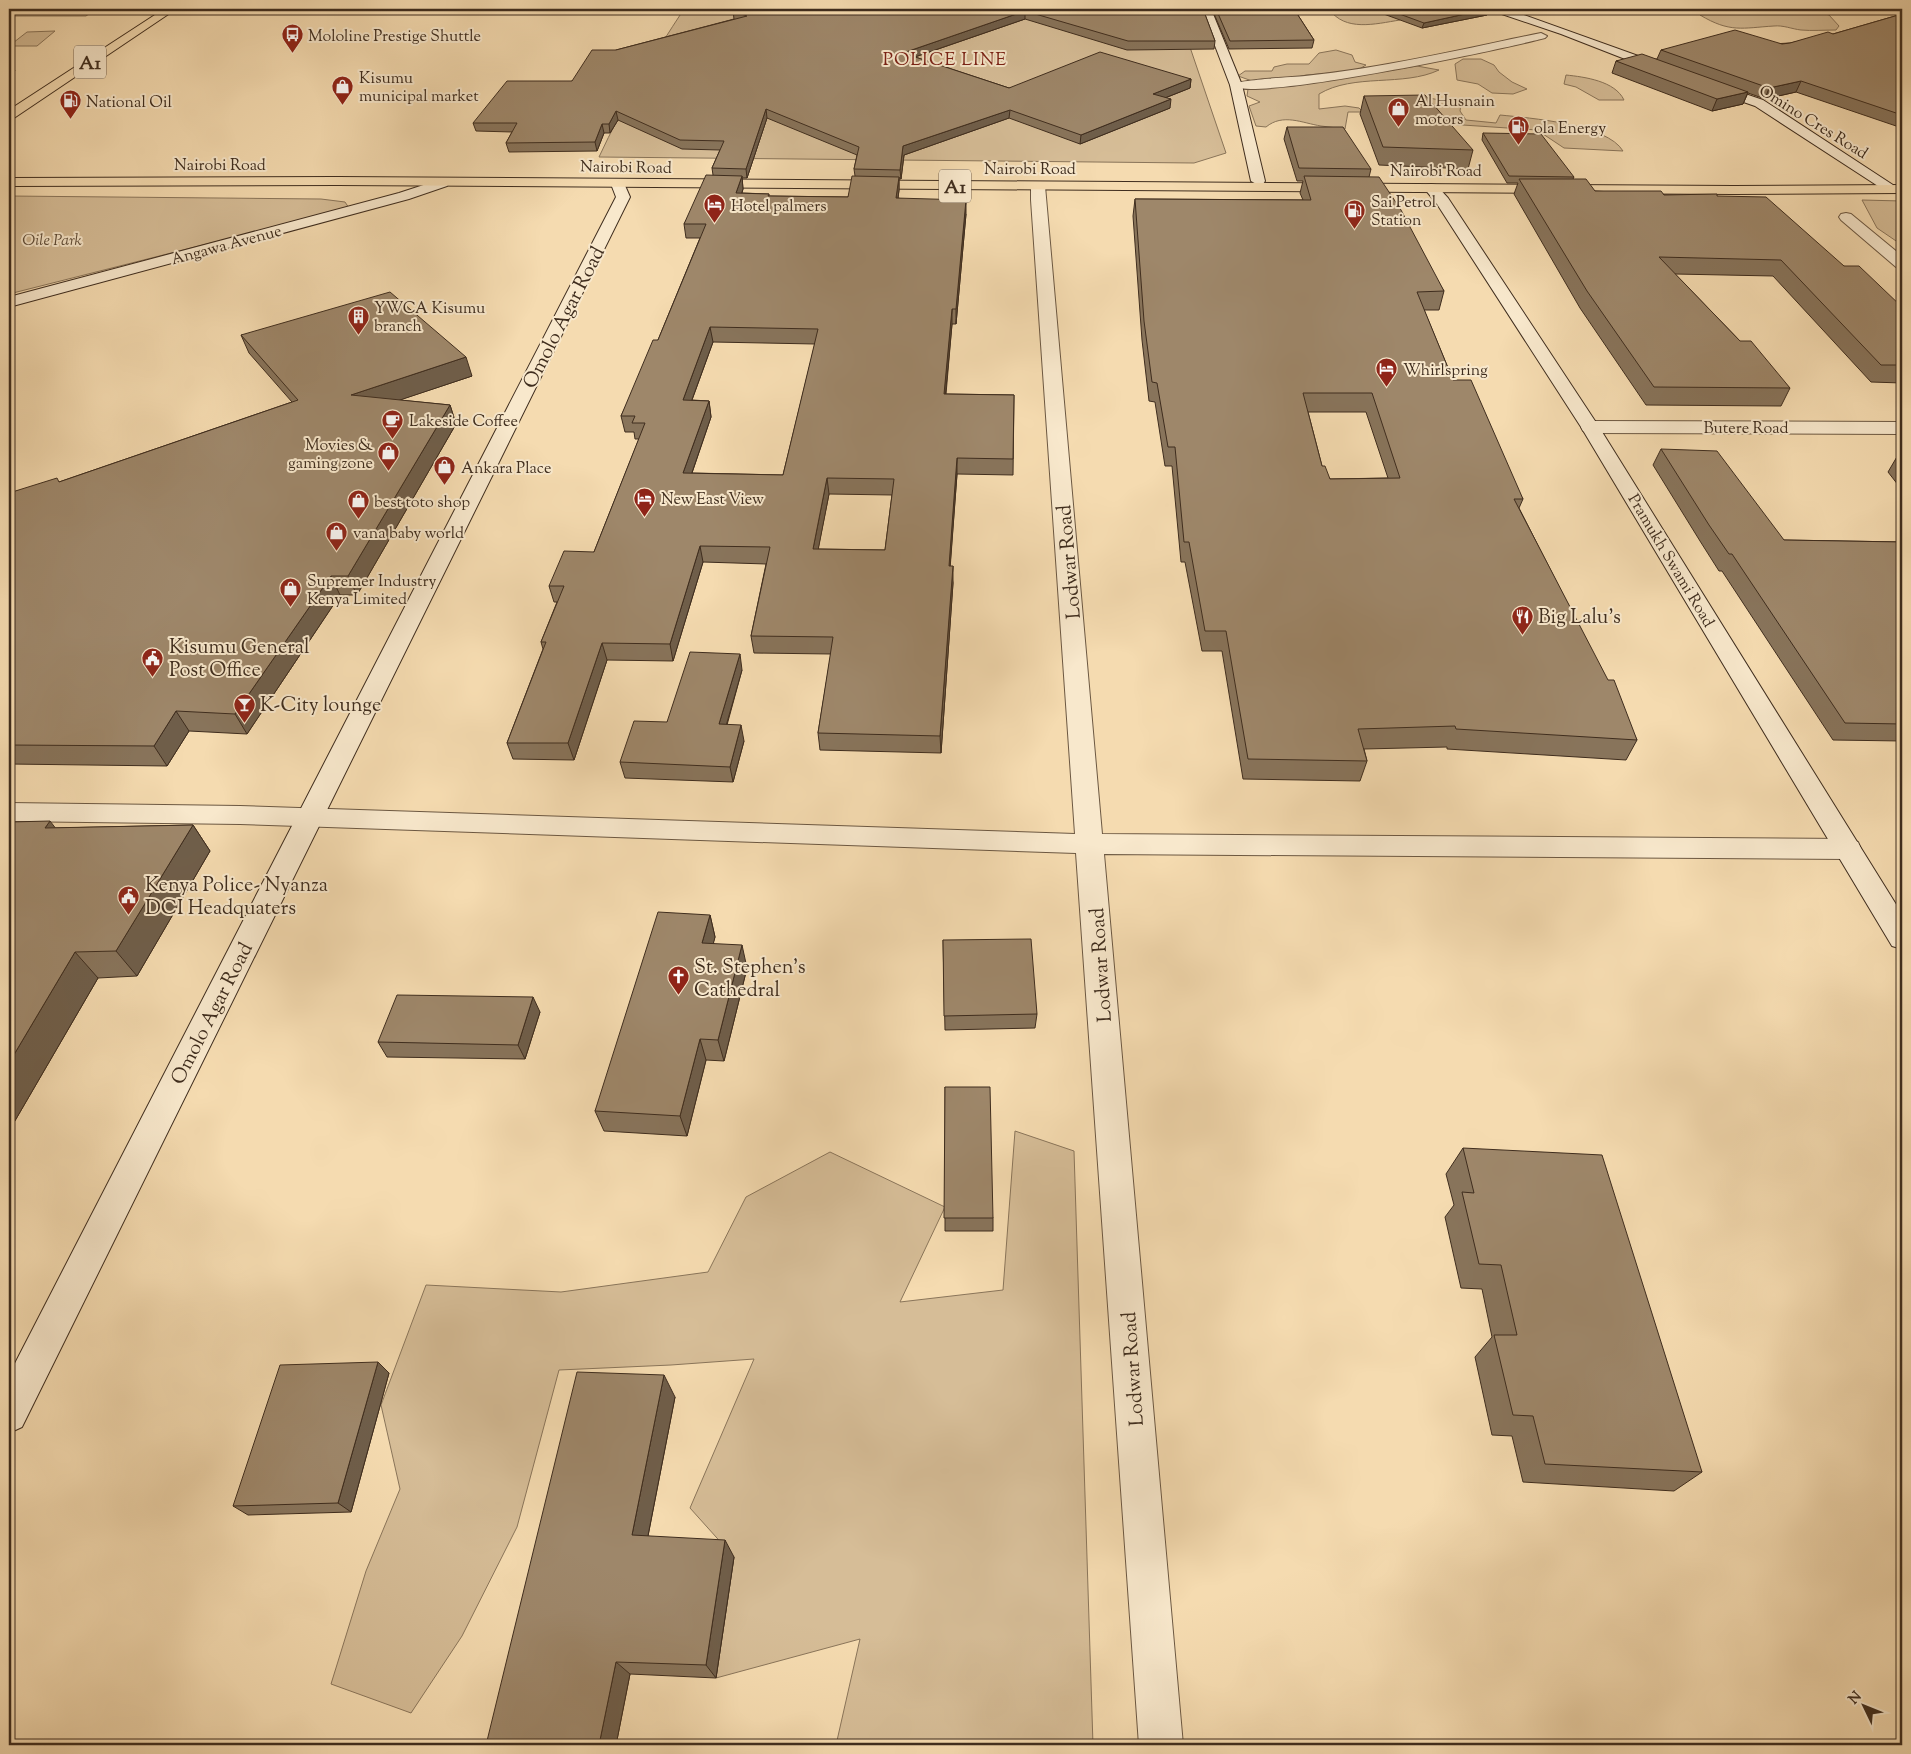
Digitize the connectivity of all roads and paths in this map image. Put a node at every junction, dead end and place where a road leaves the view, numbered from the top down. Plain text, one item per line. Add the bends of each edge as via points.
1 (153, 9) edge
2 (171, 9) edge
3 (1206, 9) edge
4 (1497, 9) edge
5 (1541, 36) dead end
6 (97, 45) junction
7 (117, 46) junction
8 (1677, 74) edge
9 (1700, 82) edge
10 (1236, 85) junction
11 (9, 103) edge
12 (9, 115) edge
13 (9, 180) edge
14 (1258, 181) junction
15 (442, 183) junction
16 (618, 184) junction
17 (1886, 185) junction
18 (1902, 185) edge
19 (1038, 186) junction
20 (1431, 188) junction
21 (1902, 189) edge
22 (1846, 217) dead end
23 (1902, 264) edge
24 (9, 302) edge
25 (1590, 427) junction
26 (1902, 428) edge
27 (9, 812) edge
28 (309, 818) junction
29 (1091, 844) junction
30 (1848, 849) junction
31 (1902, 938) edge
32 (9, 1414) edge
33 (1161, 1745) edge

1 - 6 highway, A1
2 - 7 highway, A1
3 - 10 street
4 - 8 street
5 - 10 street via 1352,74 1280,84
6 - 7 highway
6 - 11 highway, A1
7 - 12 highway, A1
9 - 17 street, Omino Cres Road via 1759,103
10 - 14 street
13 - 14 highway, Nairobi Road / A1
13 - 15 highway, Nairobi Road / A1
14 - 17 highway, Nairobi Road / A1
15 - 16 highway, Nairobi Road / A1
15 - 24 street, Angawa Avenue via 394,199
16 - 19 highway, Nairobi Road / A1
16 - 28 street, Omolo Agar Road via 623,197
17 - 18 highway, Nairobi Road / A1
19 - 20 highway, Nairobi Road / A1
19 - 29 street, Lodwar Road
20 - 21 highway, Nairobi Road / A1
20 - 25 street, Pramukh Swami Road via 1443,201
22 - 23 street
25 - 26 street, Butere Road
25 - 30 street, Pramukh Swami Road
27 - 28 street
28 - 29 street
28 - 32 street, Omolo Agar Road
29 - 30 street
29 - 33 street, Lodwar Road
30 - 31 street, Pramukh Swami Road

